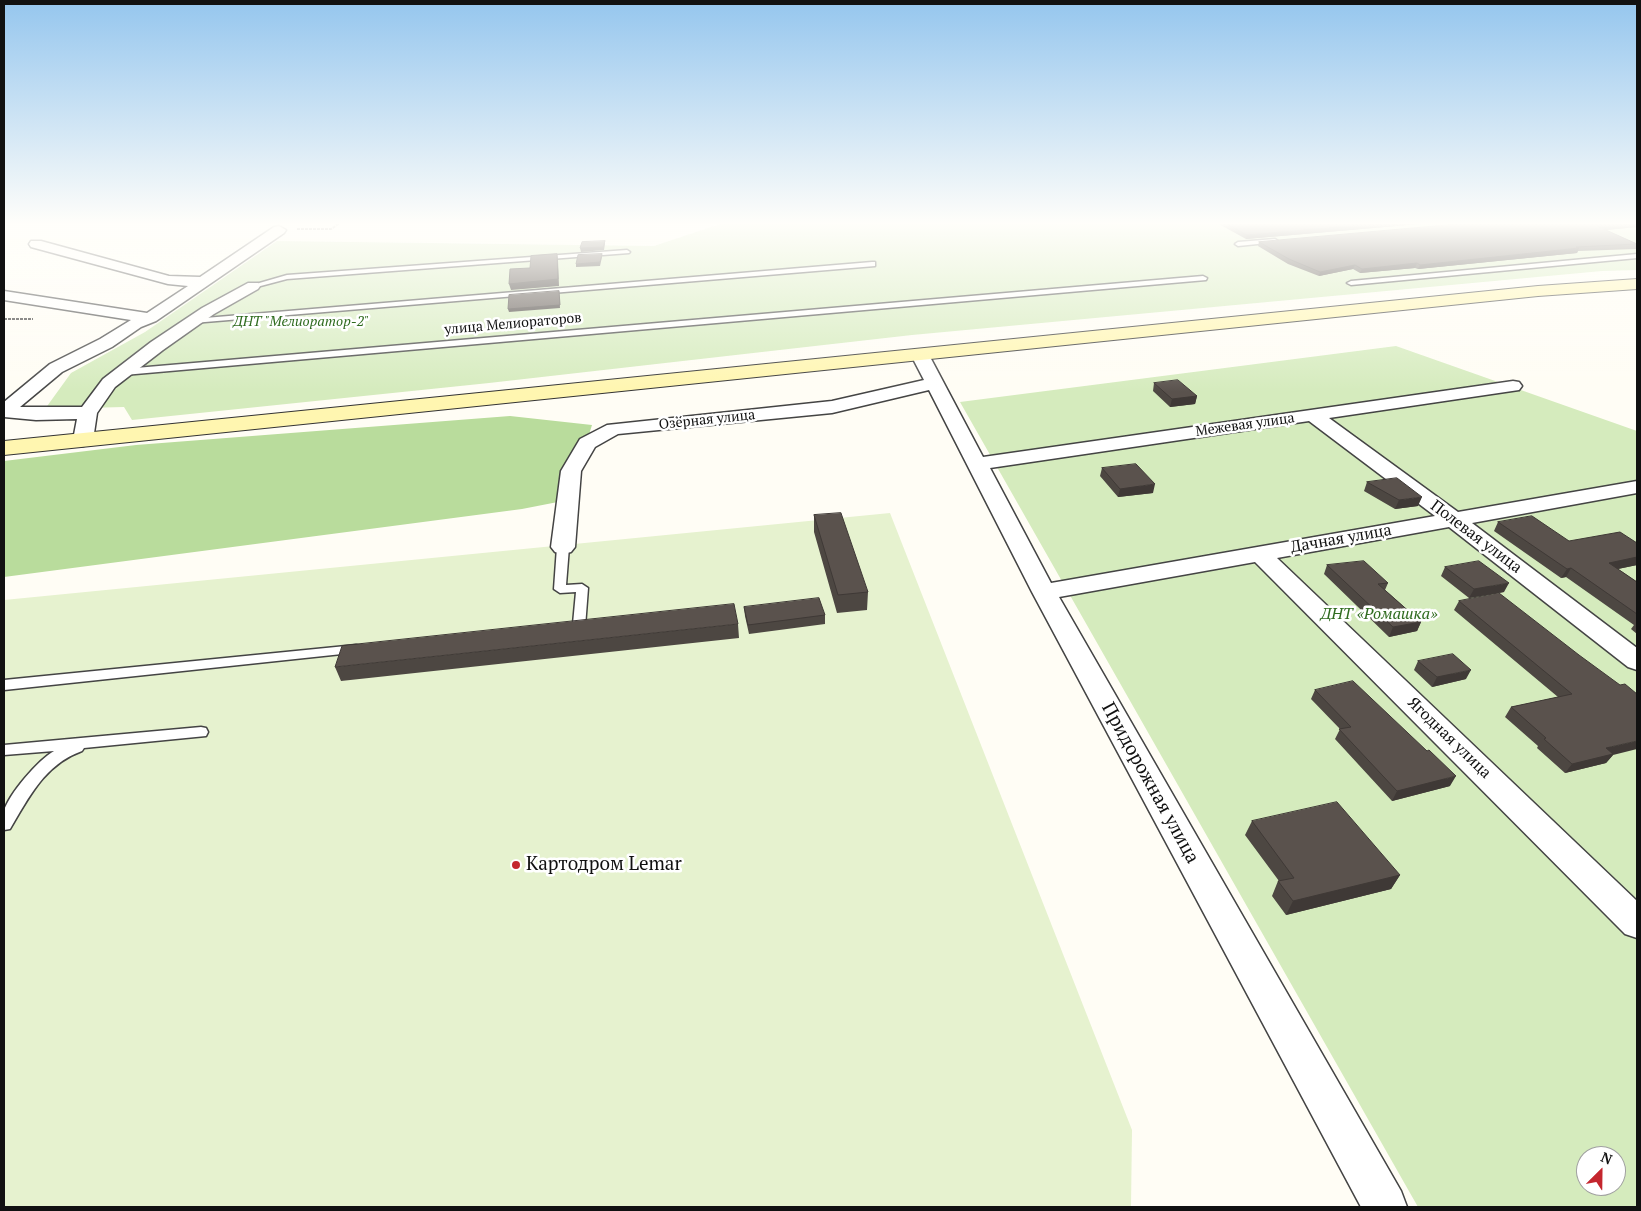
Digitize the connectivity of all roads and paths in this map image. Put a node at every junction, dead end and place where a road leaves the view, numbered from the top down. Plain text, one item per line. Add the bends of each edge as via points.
1 (166, 280) edge
2 (206, 280) edge
3 (278, 280) edge
4 (687, 280) edge
5 (1185, 280) edge
6 (1388, 280) edge
7 (202, 282) junction
8 (1351, 283) dead end
9 (1637, 284) edge
10 (253, 286) joint
11 (4, 295) edge
12 (150, 318) junction
13 (193, 321) junction
14 (920, 355) junction
15 (124, 372) junction
16 (935, 383) junction
17 (1513, 386) dead end
18 (4, 411) edge
19 (88, 412) junction
20 (1312, 415) junction
21 (83, 440) junction
22 (4, 448) edge
23 (977, 464) junction
24 (1637, 486) edge
25 (1613, 491) junction
26 (1637, 506) edge
27 (1453, 519) junction
28 (563, 547) joint
29 (1260, 554) junction
30 (1044, 592) junction
31 (559, 629) edge
32 (371, 648) edge
33 (1637, 660) edge
34 (4, 685) edge
35 (201, 732) dead end
36 (101, 741) junction
37 (4, 750) edge
38 (4, 824) edge
39 (1637, 923) edge
40 (1385, 1207) edge

1 - 7 street
2 - 7 street
3 - 10 lane
4 - 13 lane, улица Мелиораторов
5 - 15 lane, улица Мелиораторов
6 - 8 lane
7 - 12 street
9 - 14 main road via 1538,291
10 - 13 street
11 - 12 street
12 - 18 street via 56,368
13 - 15 street
14 - 16 street, Придорожная улица
14 - 21 main road
15 - 19 street via 109,383
16 - 23 street, Придорожная улица
16 - 28 street, Озёрная улица via 832,407 614,429 587,443 571,471
17 - 20 street, Межевая улица
18 - 19 street via 36,414
19 - 21 street
20 - 23 street, Межевая улица
20 - 27 street, Полевая улица
21 - 22 main road
23 - 30 street, Придорожная улица
24 - 25 street, Дачная улица
25 - 26 street
25 - 27 street, Дачная улица
27 - 29 street, Дачная улица
27 - 33 street, Полевая улица
28 - 31 lane via 560,589 582,588 579,627
29 - 30 street, Дачная улица
29 - 39 street, Ягодная улица
30 - 40 street, Придорожная улица
32 - 34 lane
35 - 36 lane
36 - 37 lane
36 - 38 lane via 70,748 51,760 32,779

